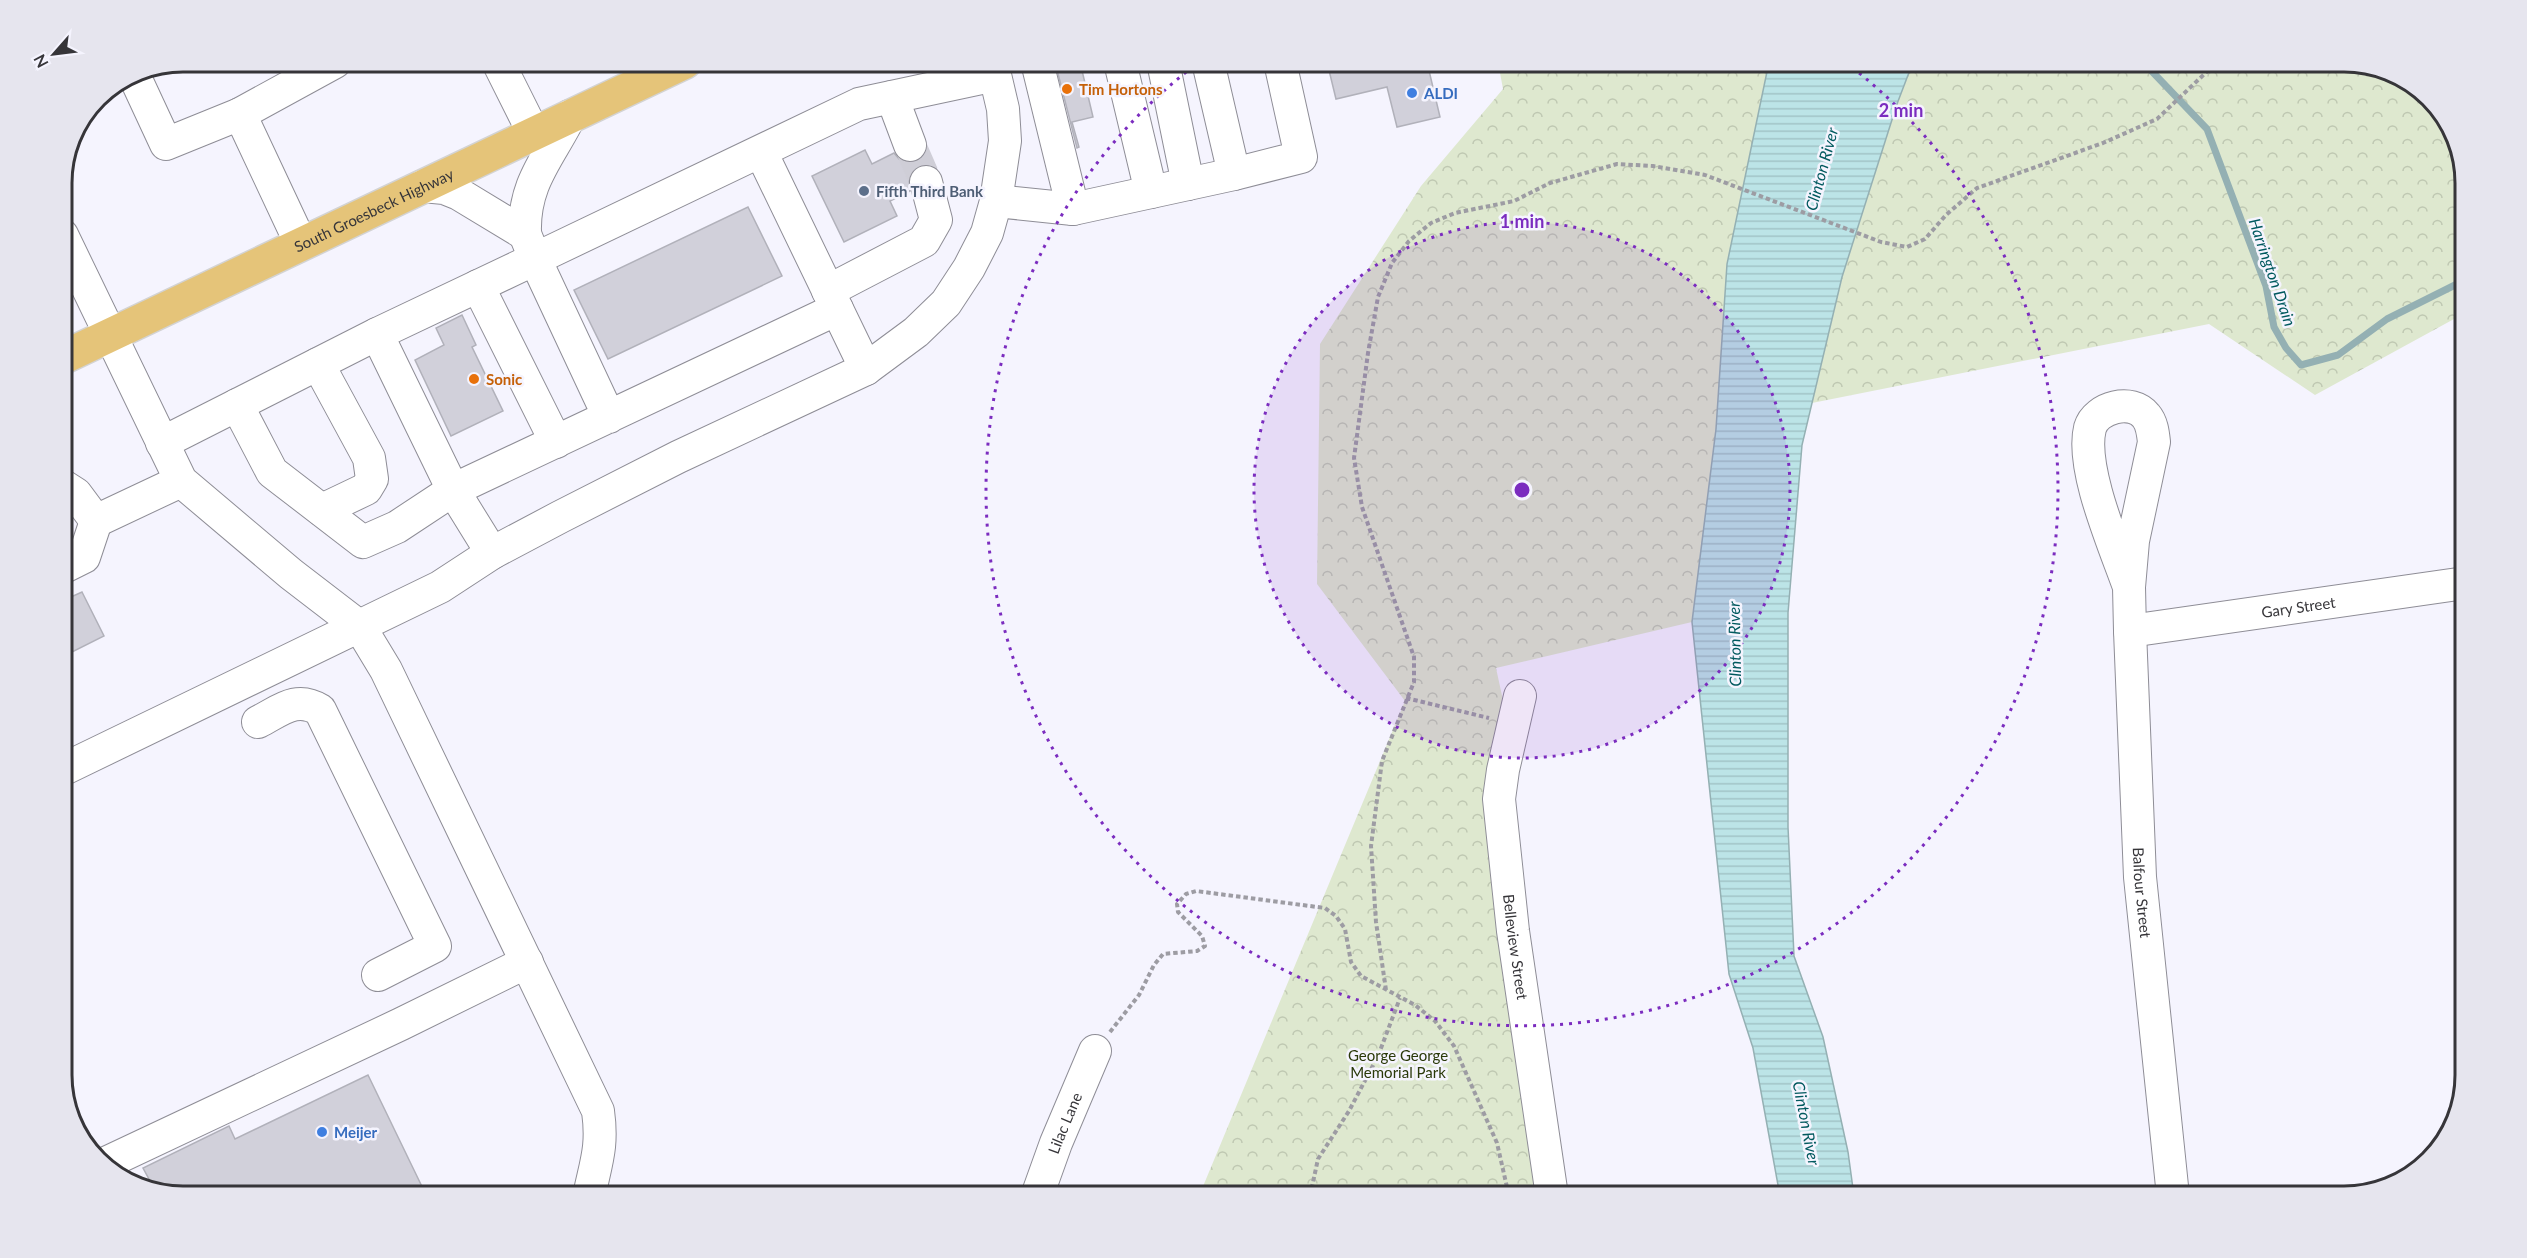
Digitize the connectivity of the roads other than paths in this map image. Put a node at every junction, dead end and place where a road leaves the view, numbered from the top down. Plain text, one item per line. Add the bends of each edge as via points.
1 (317, 72) edge
2 (503, 72) edge
3 (665, 72) edge
4 (979, 72) edge
5 (994, 72) edge
6 (1039, 72) edge
7 (1122, 72) edge
8 (1165, 72) edge
9 (1210, 72) edge
10 (1283, 72) edge
11 (137, 82) edge
12 (892, 97) junction
13 (240, 114) junction
14 (570, 116) junction
15 (534, 134) junction
16 (910, 145) tunnel mouth
17 (761, 152) junction
18 (1234, 174) junction
19 (926, 182) tunnel mouth
20 (1188, 184) junction
21 (423, 186) junction
22 (1151, 192) junction
23 (996, 201) junction
24 (1073, 209) junction
25 (302, 244) junction
26 (530, 246) junction
27 (72, 256) edge
28 (478, 286) junction
29 (832, 300) junction
30 (110, 334) junction
31 (377, 334) junction
32 (72, 353) edge
33 (318, 364) junction
34 (866, 369) junction
35 (237, 405) junction
36 (609, 417) junction
37 (556, 442) junction
38 (162, 443) junction
39 (181, 481) junction
40 (453, 490) junction
41 (72, 491) edge
42 (322, 510) junction
43 (96, 521) junction
44 (492, 553) junction
45 (72, 563) edge
46 (2455, 584) edge
47 (2129, 587) junction
48 (360, 627) junction
49 (2130, 631) junction
50 (1516, 710) road end
51 (258, 723) dead end
52 (72, 765) edge
53 (527, 962) junction
54 (378, 975) dead end
55 (1095, 1051) road end
56 (113, 1160) edge
57 (592, 1186) edge
58 (1041, 1186) edge
59 (1550, 1186) edge
60 (2172, 1186) edge

1 - 13 street
2 - 15 street
3 - 14 main road, South Groesbeck Highway
4 - 12 street
5 - 23 street via 1003,109 1005,141
6 - 24 street
7 - 22 street
8 - 20 street
9 - 18 street
10 - 18 street via 1301,157
11 - 13 street via 166,144
12 - 16 street
12 - 17 street via 859,104
13 - 25 street
14 - 15 main road, South Groesbeck Highway
14 - 26 street via 532,184 525,217
15 - 21 main road, South Groesbeck Highway
17 - 26 street
17 - 29 street
18 - 20 street
19 - 29 street via 936,220 924,241
20 - 22 street
21 - 25 main road, South Groesbeck Highway
21 - 26 street via 459,194
22 - 24 street
23 - 24 street
23 - 34 street via 987,233 946,303 916,332
25 - 30 main road, South Groesbeck Highway
26 - 28 street
26 - 36 street
27 - 30 street
28 - 31 street
28 - 37 street
29 - 34 street
29 - 36 street
30 - 32 main road, South Groesbeck Highway
30 - 38 street
31 - 33 street
31 - 40 street
33 - 35 street
33 - 42 street via 369,458 372,479 366,489
34 - 44 street via 678,457
35 - 38 street
35 - 42 street via 272,472
36 - 37 street
37 - 40 street
38 - 39 street
39 - 43 street
39 - 48 street
40 - 42 street via 397,527 363,542
40 - 44 street
41 - 43 street
43 - 45 street via 84,557
44 - 48 street via 440,587
46 - 49 street, Gary Street
47 - 47 street, Balfour Street via 2133,541 2154,442 2147,417 2139,410 2125,407 2097,414 2088,448 2098,496
47 - 49 street, Balfour Street
48 - 52 street
48 - 53 street via 386,670
49 - 60 street, Balfour Street via 2140,877
50 - 59 street, Belleview Street via 1500,798 1502,834
51 - 54 street via 298,702 320,710 425,924 435,946
53 - 56 street
53 - 57 street via 597,1110 600,1155
55 - 58 street, Lilac Lane

